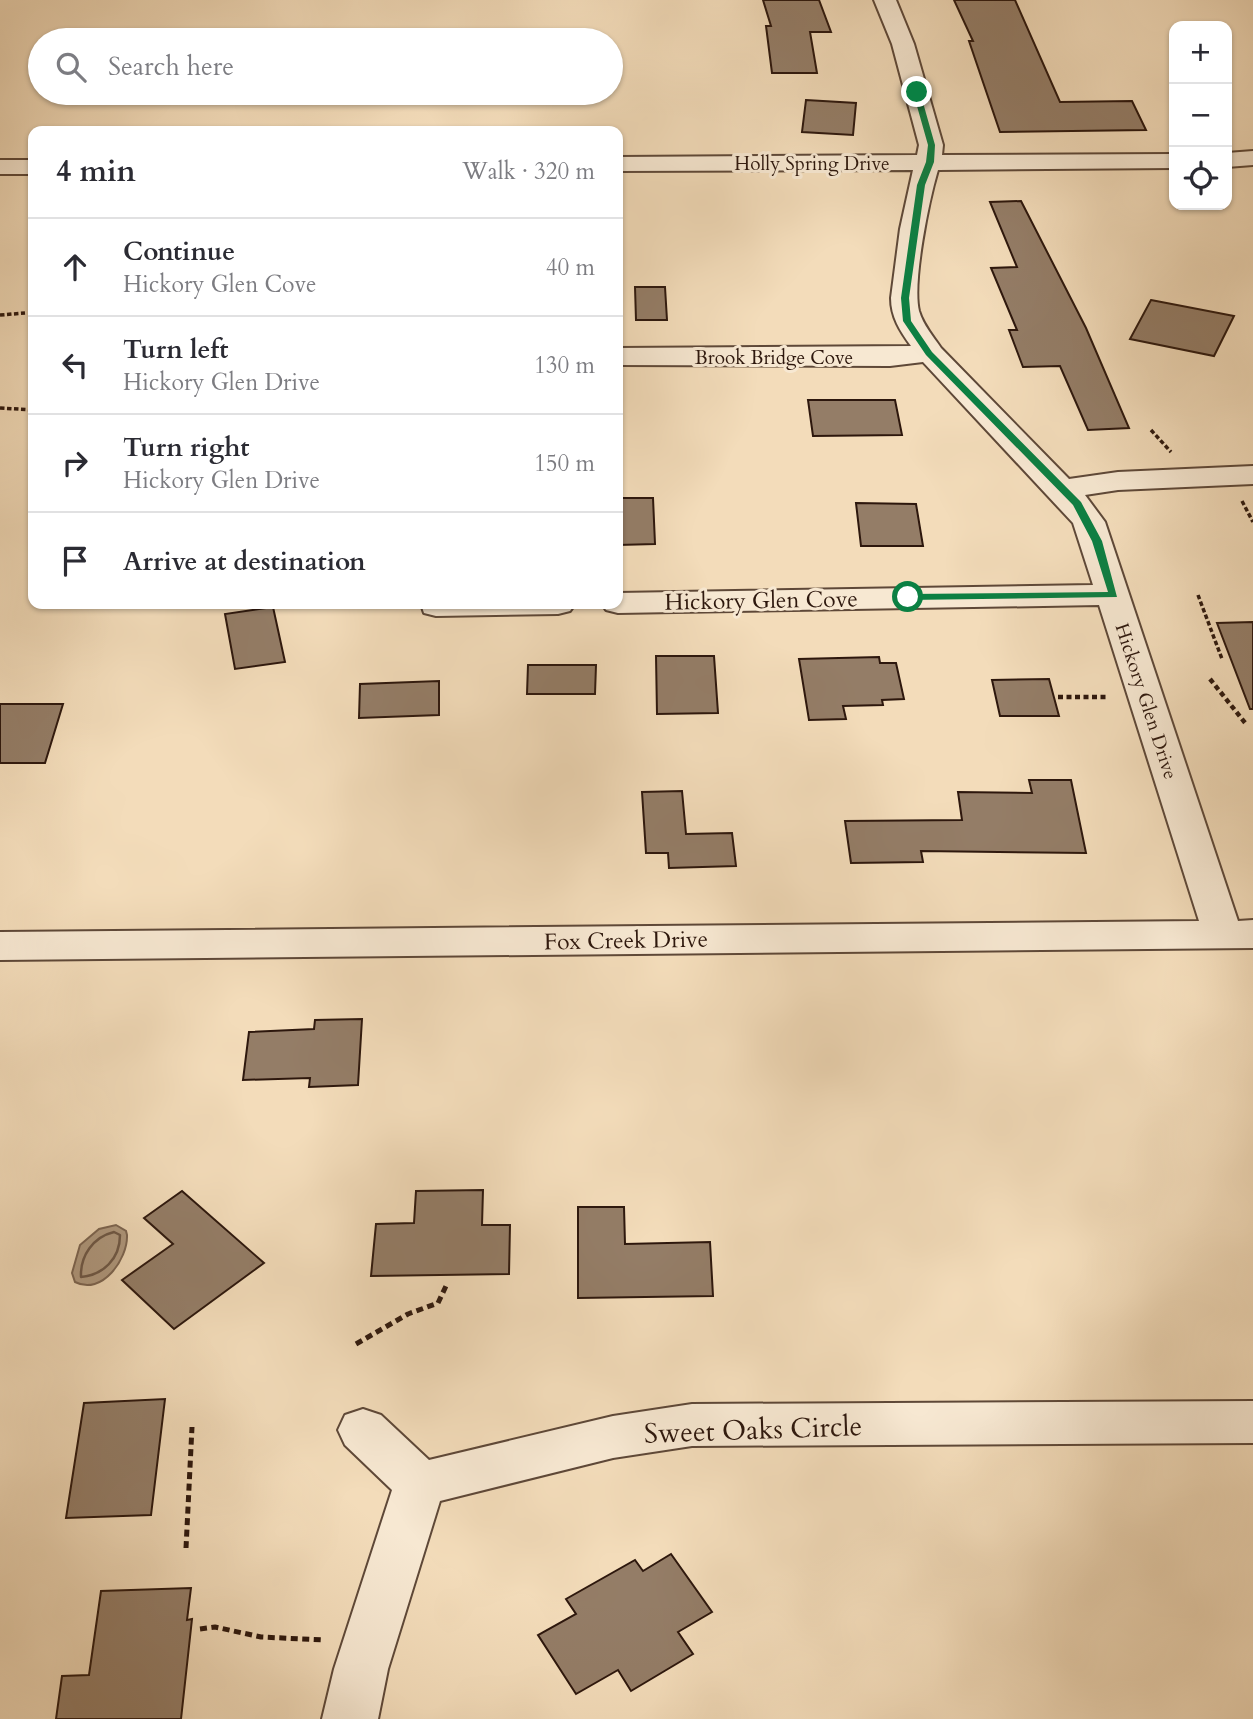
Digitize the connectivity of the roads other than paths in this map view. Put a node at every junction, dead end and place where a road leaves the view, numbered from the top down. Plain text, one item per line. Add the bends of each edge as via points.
1 (885, 0) edge
2 (1253, 158) edge
3 (1232, 160) edge
4 (1169, 161) edge
5 (930, 162) junction
6 (623, 164) edge
7 (0, 167) edge
8 (28, 167) edge
9 (929, 353) junction
10 (623, 357) edge
11 (1253, 475) edge
12 (1064, 489) junction
13 (1114, 595) junction
14 (623, 603) edge
15 (1238, 934) edge
16 (0, 946) edge
17 (1253, 1422) edge
18 (363, 1430) dead end
19 (420, 1484) junction
20 (350, 1719) edge

1 - 5 street, Hickory Glen Drive via 914,81 931,145
2 - 3 street
4 - 5 street, Holly Spring Drive
5 - 6 street, Holly Spring Drive
5 - 9 street, Hickory Glen Drive via 921,185 905,298 907,321
7 - 8 street
9 - 10 street, Brook Bridge Cove
9 - 12 street, Hickory Glen Drive
11 - 12 street via 1118,481
12 - 13 street, Hickory Glen Drive via 1089,522
13 - 14 street, Hickory Glen Cove
13 - 15 street, Hickory Glen Drive
15 - 16 street, Fox Creek Drive
17 - 19 street, Sweet Oaks Circle via 692,1425 613,1437
18 - 19 street
19 - 20 street via 361,1669

